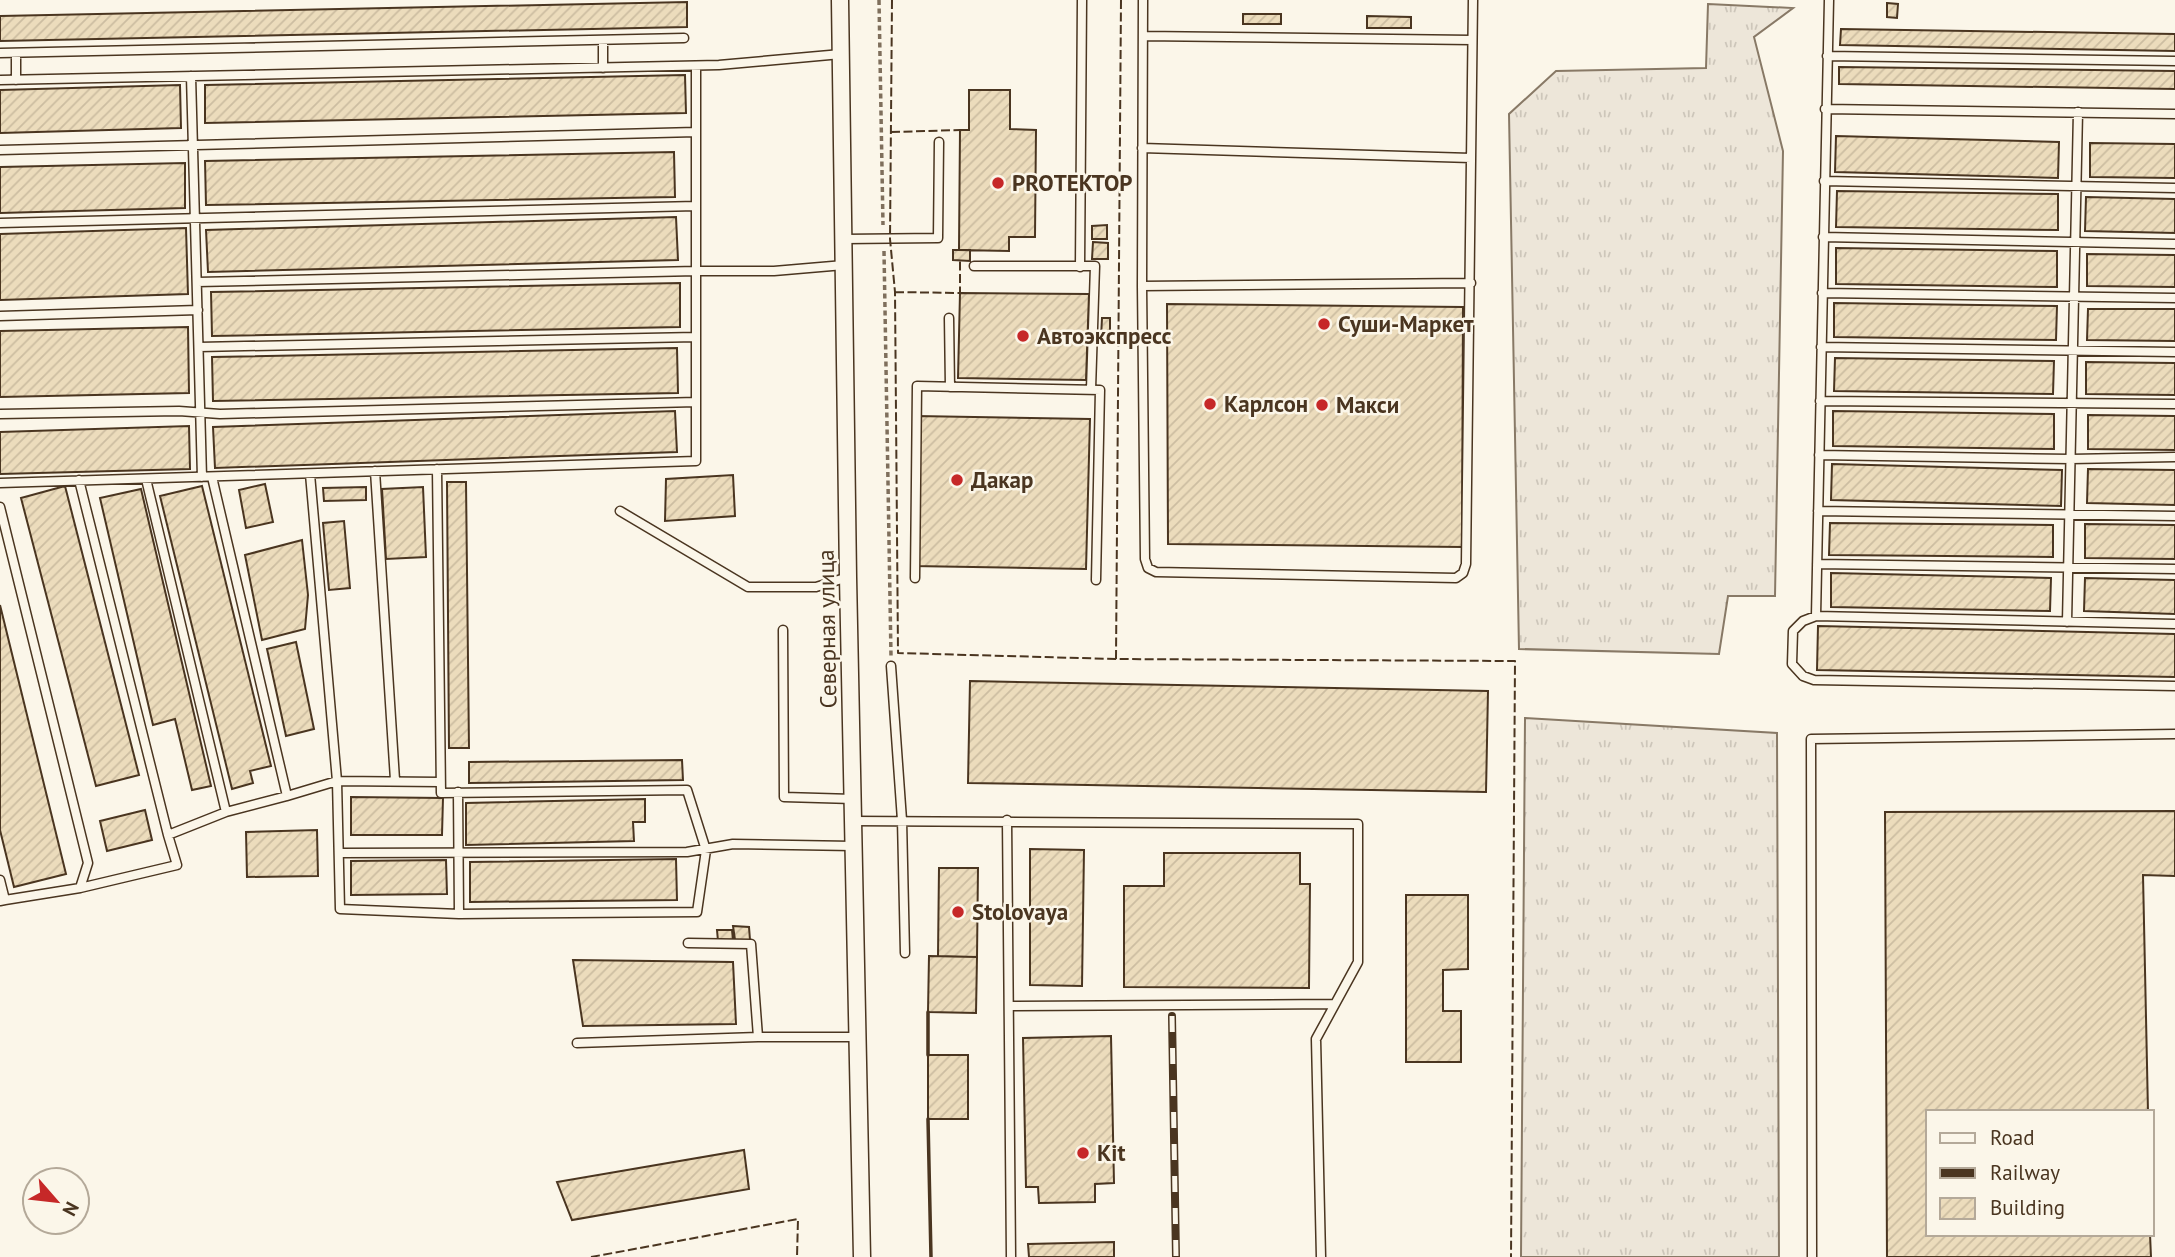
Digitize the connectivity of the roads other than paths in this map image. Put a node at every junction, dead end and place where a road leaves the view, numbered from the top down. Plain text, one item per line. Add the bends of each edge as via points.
1 (840, 0) edge
2 (1082, 0) edge
3 (1143, 0) edge
4 (1473, 0) edge
5 (1829, 0) edge
6 (1143, 36) junction
7 (684, 38) dead end
8 (603, 40) junction
9 (1472, 40) junction
10 (0, 53) edge
11 (16, 53) junction
12 (841, 54) junction
13 (1827, 56) junction
14 (2175, 61) edge
15 (696, 66) junction
16 (603, 68) junction
17 (191, 76) junction
18 (0, 80) edge
19 (16, 80) junction
20 (1825, 109) junction
21 (2078, 112) junction
22 (2175, 114) edge
23 (696, 132) junction
24 (939, 142) dead end
25 (193, 145) junction
26 (1142, 148) junction
27 (0, 150) edge
28 (1471, 158) junction
29 (1824, 181) junction
30 (2077, 187) junction
31 (2175, 188) edge
32 (696, 206) junction
33 (195, 218) junction
34 (0, 223) edge
35 (1823, 237) junction
36 (844, 239) junction
37 (2076, 242) junction
38 (2175, 244) edge
39 (845, 265) junction
40 (974, 266) dead end
41 (1080, 267) junction
42 (695, 271) junction
43 (197, 282) junction
44 (1471, 284) junction
45 (1142, 286) junction
46 (1822, 293) junction
47 (2074, 296) junction
48 (2175, 298) edge
49 (198, 310) junction
50 (0, 316) edge
51 (949, 318) dead end
52 (696, 337) junction
53 (199, 347) junction
54 (1821, 347) junction
55 (2073, 351) junction
56 (2175, 352) edge
57 (950, 387) junction
58 (1091, 388) junction
59 (1820, 401) junction
60 (696, 402) junction
61 (2072, 404) junction
62 (2175, 404) edge
63 (201, 412) junction
64 (0, 414) edge
65 (1819, 455) junction
66 (2175, 457) edge
67 (2071, 459) junction
68 (437, 469) junction
69 (375, 471) junction
70 (310, 474) junction
71 (202, 477) junction
72 (212, 477) junction
73 (146, 478) junction
74 (79, 480) junction
75 (0, 482) edge
76 (0, 507) edge
77 (620, 511) dead end
78 (1818, 511) junction
79 (2070, 515) junction
80 (2175, 516) edge
81 (1817, 564) junction
82 (2068, 567) junction
83 (2175, 569) edge
84 (848, 577) junction
85 (915, 578) dead end
86 (1096, 580) dead end
87 (1816, 616) junction
88 (2067, 622) junction
89 (2175, 624) edge
90 (783, 630) dead end
91 (891, 666) road end
92 (2175, 686) edge
93 (2175, 734) edge
94 (395, 780) junction
95 (337, 781) junction
96 (440, 782) junction
97 (458, 792) junction
98 (287, 796) junction
99 (853, 799) junction
100 (226, 812) junction
101 (902, 820) junction
102 (1007, 820) junction
103 (853, 821) junction
104 (168, 835) junction
105 (853, 846) junction
106 (706, 849) junction
107 (339, 853) junction
108 (458, 854) junction
109 (0, 880) edge
110 (80, 888) junction
111 (2, 900) edge
112 (459, 914) junction
113 (688, 943) dead end
114 (905, 953) dead end
115 (1335, 1004) junction
116 (1009, 1006) junction
117 (758, 1037) junction
118 (857, 1037) junction
119 (577, 1042) dead end
120 (862, 1257) edge
121 (1011, 1257) edge
122 (1321, 1257) edge
123 (1812, 1257) edge

1 - 12 street, Северная улица
2 - 41 lane
3 - 6 lane
4 - 9 lane
5 - 13 lane
6 - 9 lane
6 - 26 lane
7 - 8 lane
8 - 11 lane
8 - 16 lane
9 - 28 lane
10 - 11 lane
11 - 19 lane
12 - 15 lane
12 - 36 street, Северная улица
13 - 14 lane
13 - 20 lane
15 - 16 lane
15 - 23 lane
16 - 17 lane
17 - 19 lane
17 - 25 lane
18 - 19 lane
20 - 21 lane
20 - 29 lane
21 - 22 lane
21 - 30 lane
23 - 25 lane
23 - 32 lane
24 - 36 lane via 939,238
25 - 27 lane
25 - 33 lane
26 - 28 lane
26 - 45 lane
28 - 44 lane
29 - 30 lane
29 - 35 lane
30 - 31 lane
30 - 37 lane
32 - 33 lane
32 - 42 lane
33 - 34 lane
33 - 43 lane
35 - 37 lane
35 - 46 lane
36 - 39 street, Северная улица
37 - 38 lane
37 - 47 lane
39 - 42 lane
39 - 84 street, Северная улица
40 - 41 lane
41 - 58 lane via 1094,266
42 - 43 lane
42 - 52 lane
43 - 49 lane
44 - 45 lane
44 - 45 lane via 1466,564 1456,578 1156,572 1148,568
46 - 47 lane
46 - 54 lane
47 - 48 lane
47 - 55 lane
49 - 50 lane
49 - 53 lane
51 - 57 lane
52 - 53 lane
52 - 60 lane
53 - 63 lane
54 - 55 lane
54 - 59 lane
55 - 56 lane
55 - 61 lane
57 - 58 lane
57 - 85 lane via 917,386
58 - 86 lane via 1100,390
59 - 61 lane
59 - 65 lane
60 - 63 lane
60 - 68 lane via 696,461
61 - 62 lane
61 - 67 lane
63 - 64 lane
63 - 71 lane
65 - 67 lane
65 - 78 lane
66 - 67 lane
67 - 79 lane
68 - 69 lane
68 - 96 lane
69 - 70 lane
69 - 94 lane
70 - 72 lane
70 - 95 lane
71 - 72 lane
71 - 73 lane
72 - 98 lane
73 - 74 lane
73 - 100 lane
74 - 75 lane
74 - 104 lane
76 - 110 lane via 88,863
77 - 84 lane via 748,587 817,587
78 - 79 lane
78 - 81 lane
79 - 80 lane
79 - 82 lane
81 - 82 lane
81 - 87 lane
82 - 83 lane
82 - 88 lane
84 - 99 street, Северная улица
87 - 88 lane
87 - 92 lane via 1793,631 1793,664 1814,680
88 - 89 lane
90 - 99 lane via 784,797
91 - 101 lane
93 - 123 lane via 1811,739
94 - 95 lane
94 - 96 lane
95 - 98 lane
95 - 107 lane
96 - 97 lane via 441,793
97 - 106 lane via 687,790
97 - 108 lane
98 - 100 lane
99 - 103 street, Северная улица
100 - 104 lane
101 - 102 lane
101 - 103 lane
101 - 114 lane
102 - 115 lane via 1358,824 1358,962
102 - 116 lane
103 - 105 street, Северная улица
104 - 110 lane via 177,865
105 - 106 lane via 733,844
105 - 118 street, Северная улица
106 - 108 lane
106 - 112 lane via 697,912
107 - 108 lane
107 - 112 lane via 340,909
108 - 112 lane
109 - 111 lane
110 - 111 lane
113 - 117 lane via 751,944
115 - 116 lane
115 - 122 lane via 1316,1039
116 - 121 lane
117 - 118 lane
117 - 119 lane
118 - 120 street, Северная улица

